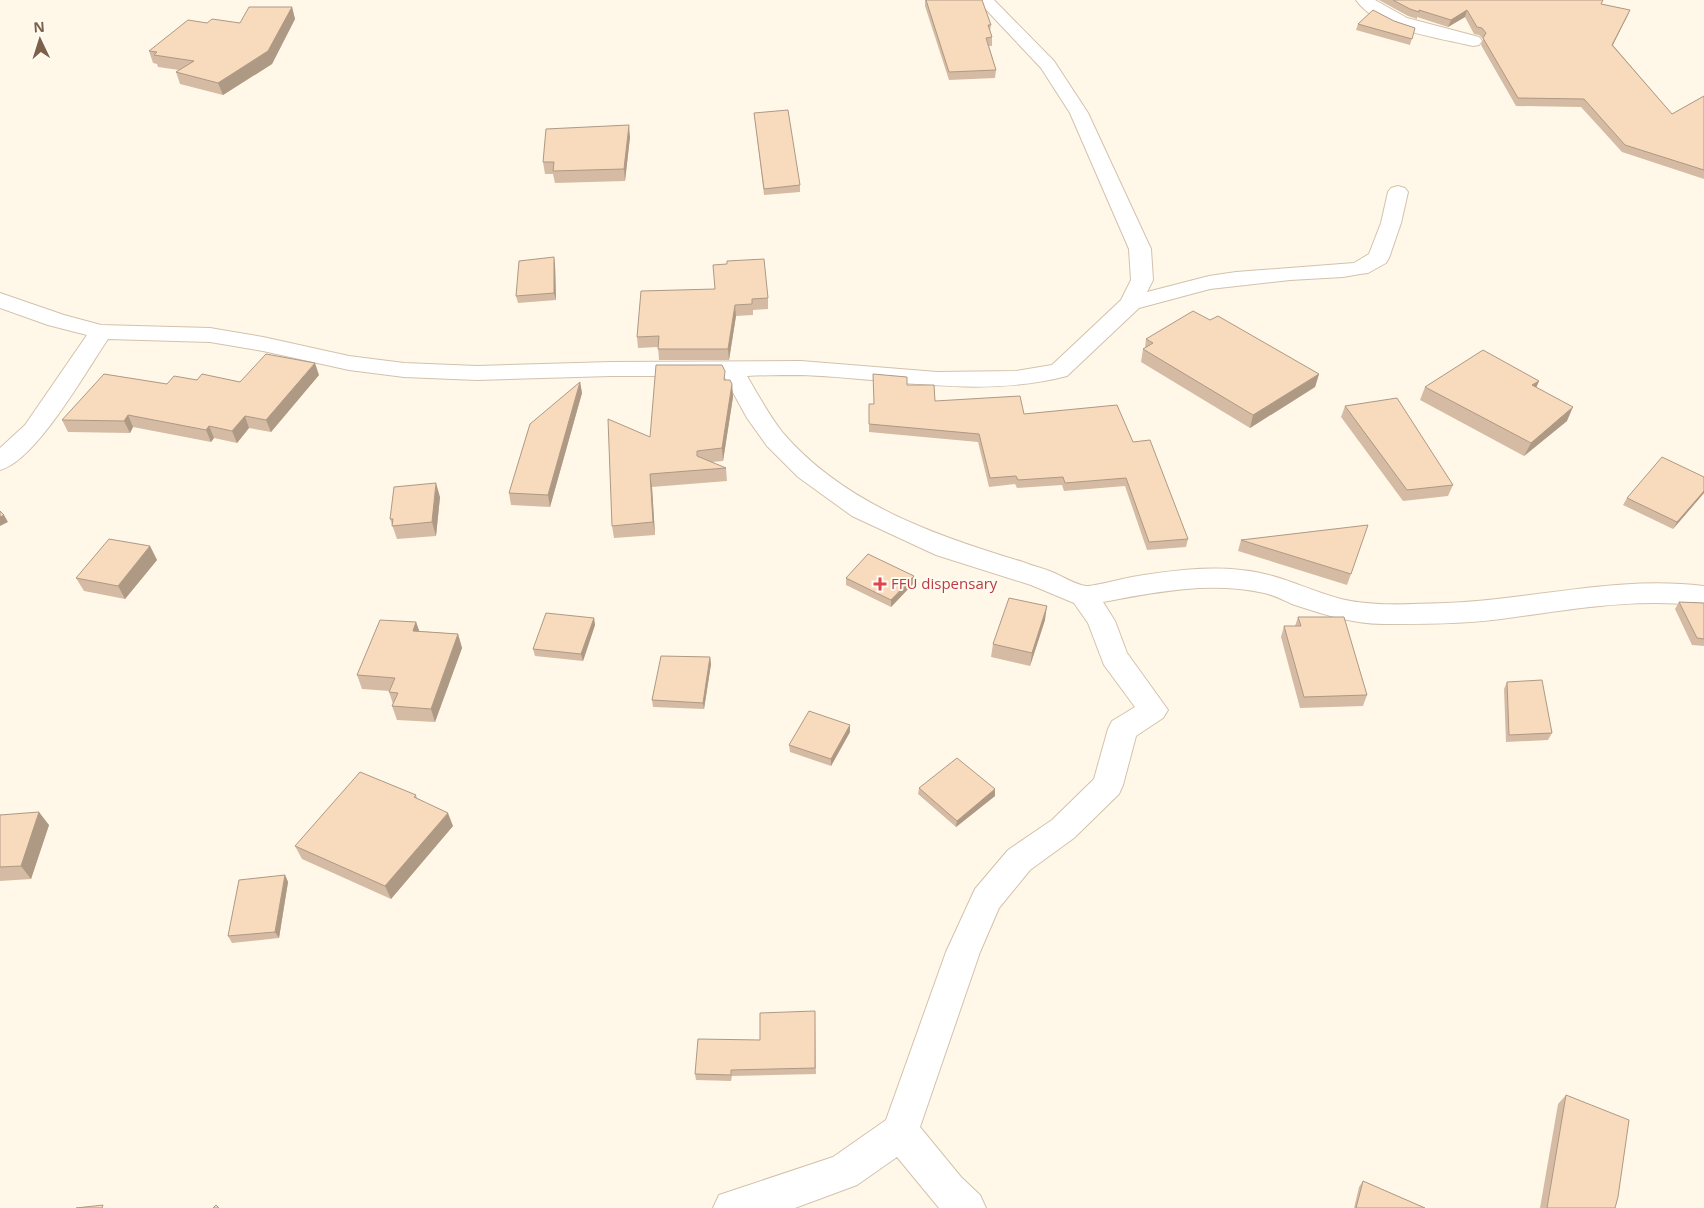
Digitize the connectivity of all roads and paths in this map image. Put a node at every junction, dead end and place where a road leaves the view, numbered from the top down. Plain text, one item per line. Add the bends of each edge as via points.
1 (985, 0) edge
2 (1364, 0) edge
3 (1473, 41) dead end
4 (1398, 192) dead end
5 (0, 300) edge
6 (1131, 303) junction
7 (101, 332) junction
8 (730, 368) junction
9 (0, 462) edge
10 (1084, 596) junction
11 (1704, 596) edge
12 (900, 1132) junction
13 (732, 1208) edge
14 (967, 1208) edge

1 - 6 street via 1048,65 1079,113 1140,249 1142,280
2 - 3 street via 1375,11 1400,21
4 - 6 street via 1378,258 1360,268 1236,279
5 - 7 street
6 - 8 street via 1059,370 1016,378 937,379 801,368
7 - 8 street via 210,336 349,363 404,370 477,373
7 - 9 street via 34,431
8 - 10 street via 776,440 806,471 862,510 945,548 1042,578
10 - 11 street via 1155,582 1202,578 1265,583 1328,606 1381,614 1499,609 1632,594 1682,592
10 - 12 street via 1101,621 1114,657 1153,710 1123,730 1108,785 1062,829 1020,860 987,899 963,952
12 - 13 street via 844,1172
12 - 14 street

